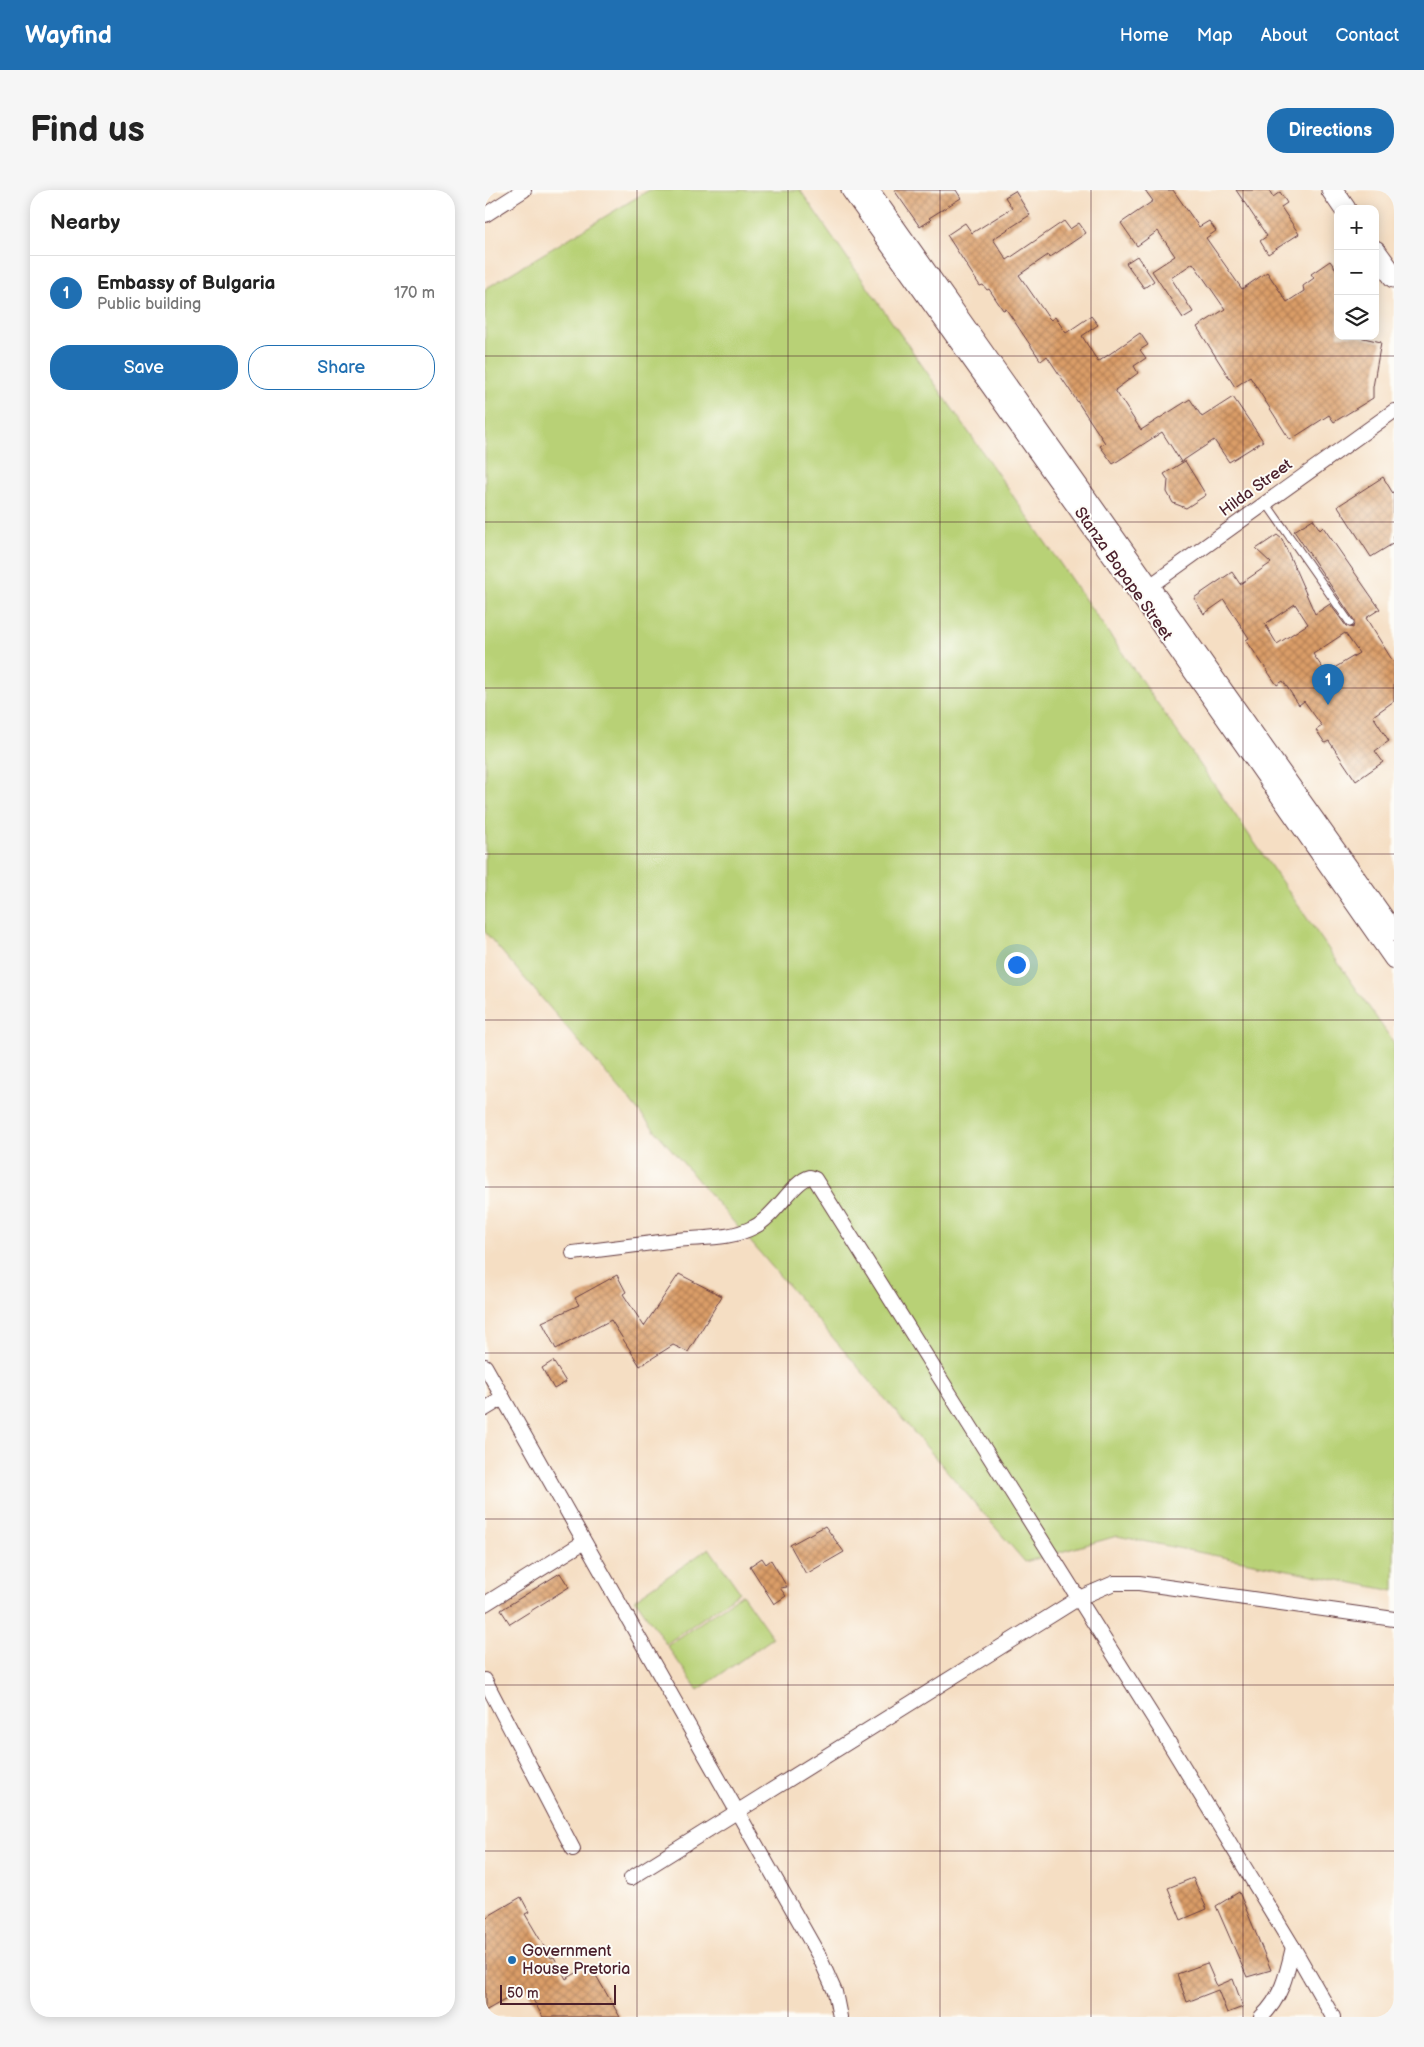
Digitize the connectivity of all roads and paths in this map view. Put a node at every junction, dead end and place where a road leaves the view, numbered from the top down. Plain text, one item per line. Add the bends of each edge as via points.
1 (524, 190) edge
2 (851, 190) edge
3 (869, 190) edge
4 (1332, 190) edge
5 (1342, 205) edge
6 (485, 215) edge
7 (1379, 256) edge
8 (1394, 277) edge
9 (1394, 410) edge
10 (1266, 503) junction
11 (1145, 590) junction
12 (1351, 623) dead end
13 (1394, 932) edge
14 (1394, 959) edge
15 (573, 1254) dead end
16 (485, 1366) edge
17 (503, 1398) junction
18 (485, 1408) edge
19 (584, 1542) junction
20 (1079, 1598) junction
21 (485, 1604) edge
22 (1394, 1619) edge
23 (485, 1680) edge
24 (736, 1812) junction
25 (573, 1849) dead end
26 (631, 1878) dead end
27 (1293, 1947) junction
28 (840, 2017) edge
29 (1261, 2017) edge
30 (1333, 2017) edge

1 - 6 street
2 - 11 main road, Stanza Bopape Street
3 - 11 main road, Stanza Bopape Street
4 - 5 main road
7 - 8 main road
9 - 10 street, Hilda Street
10 - 11 street, Hilda Street
10 - 12 lane
11 - 13 main road, Stanza Bopape Street
11 - 14 main road, Stanza Bopape Street
15 - 20 street via 728,1236 755,1227 780,1206 800,1182 815,1178
16 - 17 street
17 - 18 street
17 - 19 street
19 - 21 street
19 - 24 street
20 - 22 street via 1114,1583 1139,1583
20 - 24 street
20 - 27 street
23 - 25 street
24 - 26 street
24 - 28 street via 819,1956 835,1992
27 - 29 street via 1284,1983 1271,2008
27 - 30 street

